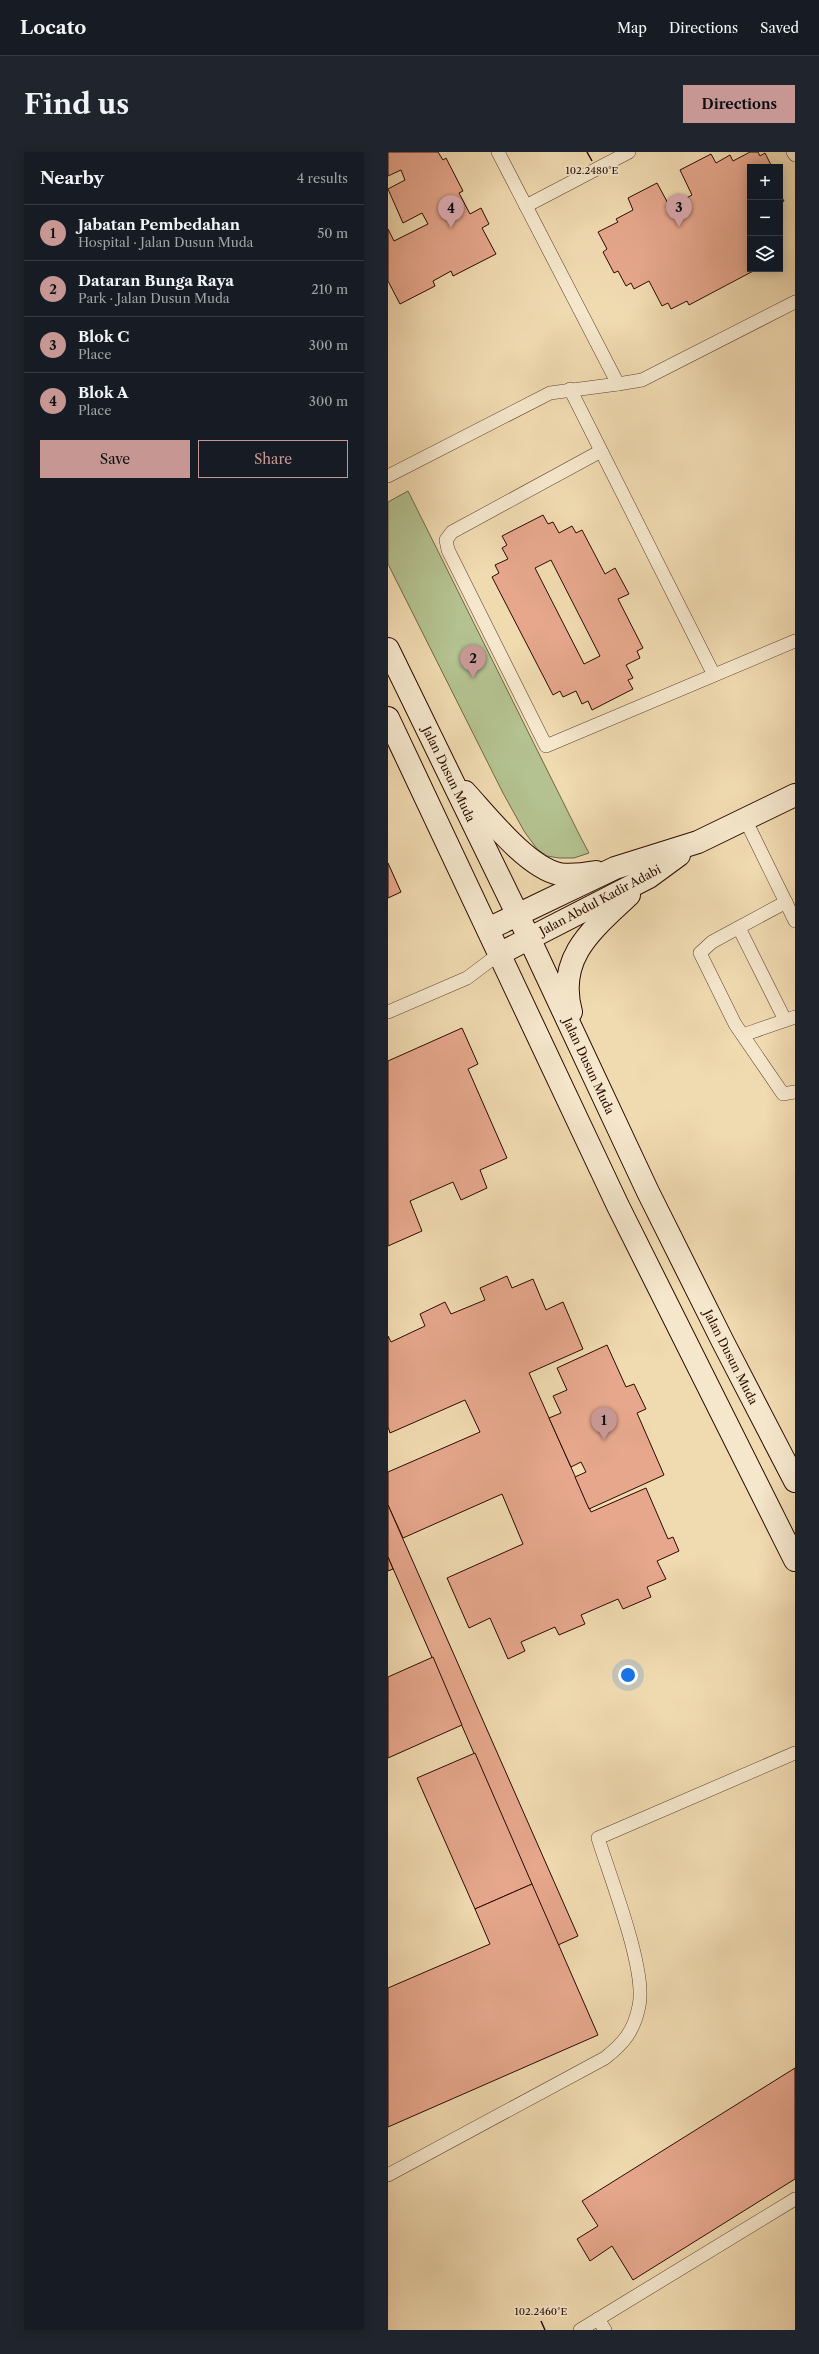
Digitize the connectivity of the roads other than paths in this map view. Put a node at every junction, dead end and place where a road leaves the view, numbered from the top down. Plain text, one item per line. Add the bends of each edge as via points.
1 (498, 152) edge
2 (629, 152) edge
3 (793, 152) edge
4 (795, 155) edge
5 (526, 206) junction
6 (795, 302) edge
7 (618, 384) junction
8 (570, 390) junction
9 (601, 451) junction
10 (388, 476) edge
11 (795, 641) edge
12 (388, 649) edge
13 (714, 675) junction
14 (388, 718) edge
15 (450, 777) junction
16 (795, 795) edge
17 (745, 819) junction
18 (698, 842) junction
19 (615, 868) junction
20 (648, 876) junction
21 (786, 902) junction
22 (518, 914) junction
23 (795, 921) edge
24 (739, 928) junction
25 (488, 929) junction
26 (529, 938) junction
27 (500, 954) junction
28 (388, 1012) edge
29 (790, 1019) edge
30 (743, 1035) junction
31 (580, 1049) junction
32 (795, 1092) edge
33 (792, 1467) edge
34 (795, 1560) edge
35 (795, 1753) edge
36 (388, 2175) edge
37 (795, 2199) edge
38 (602, 2325) edge
39 (580, 2330) edge

1 - 5 lane
2 - 5 lane
3 - 4 lane
5 - 7 lane
6 - 7 lane via 642,380
7 - 8 lane
8 - 9 lane
8 - 10 lane via 550,393
9 - 13 lane
9 - 13 lane via 452,532 446,540 448,550 546,746
11 - 13 lane
12 - 15 main road, Jalan Dusun Muda
14 - 25 main road
15 - 19 main road via 535,863 559,874 573,875
15 - 22 main road, Jalan Dusun Muda
16 - 17 main road, Jalan Abdul Kadir Adabi
17 - 18 main road, Jalan Abdul Kadir Adabi
17 - 21 lane
18 - 19 main road, Jalan Abdul Kadir Adabi
18 - 20 main road, Jalan Abdul Kadir Adabi
19 - 22 main road, Jalan Abdul Kadir Adabi
20 - 26 main road, Jalan Abdul Kadir Adabi
20 - 31 main road via 594,929 574,957 567,980 569,1006
21 - 23 lane
21 - 24 lane
22 - 25 main road, Jalan Abdul Kadir Adabi
22 - 26 main road, Jalan Dusun Muda
24 - 29 lane
24 - 30 lane via 712,942 700,953
25 - 27 main road
26 - 27 main road, Jalan Abdul Kadir Adabi
26 - 31 main road, Jalan Dusun Muda
27 - 28 lane via 467,978
27 - 34 main road via 618,1206
29 - 30 lane
30 - 32 lane via 780,1091 788,1094
31 - 33 main road, Jalan Dusun Muda via 694,1285
35 - 36 lane via 598,1838 634,1953 640,1982 640,2005 634,2026 624,2044 605,2058
37 - 38 lane
38 - 39 lane

